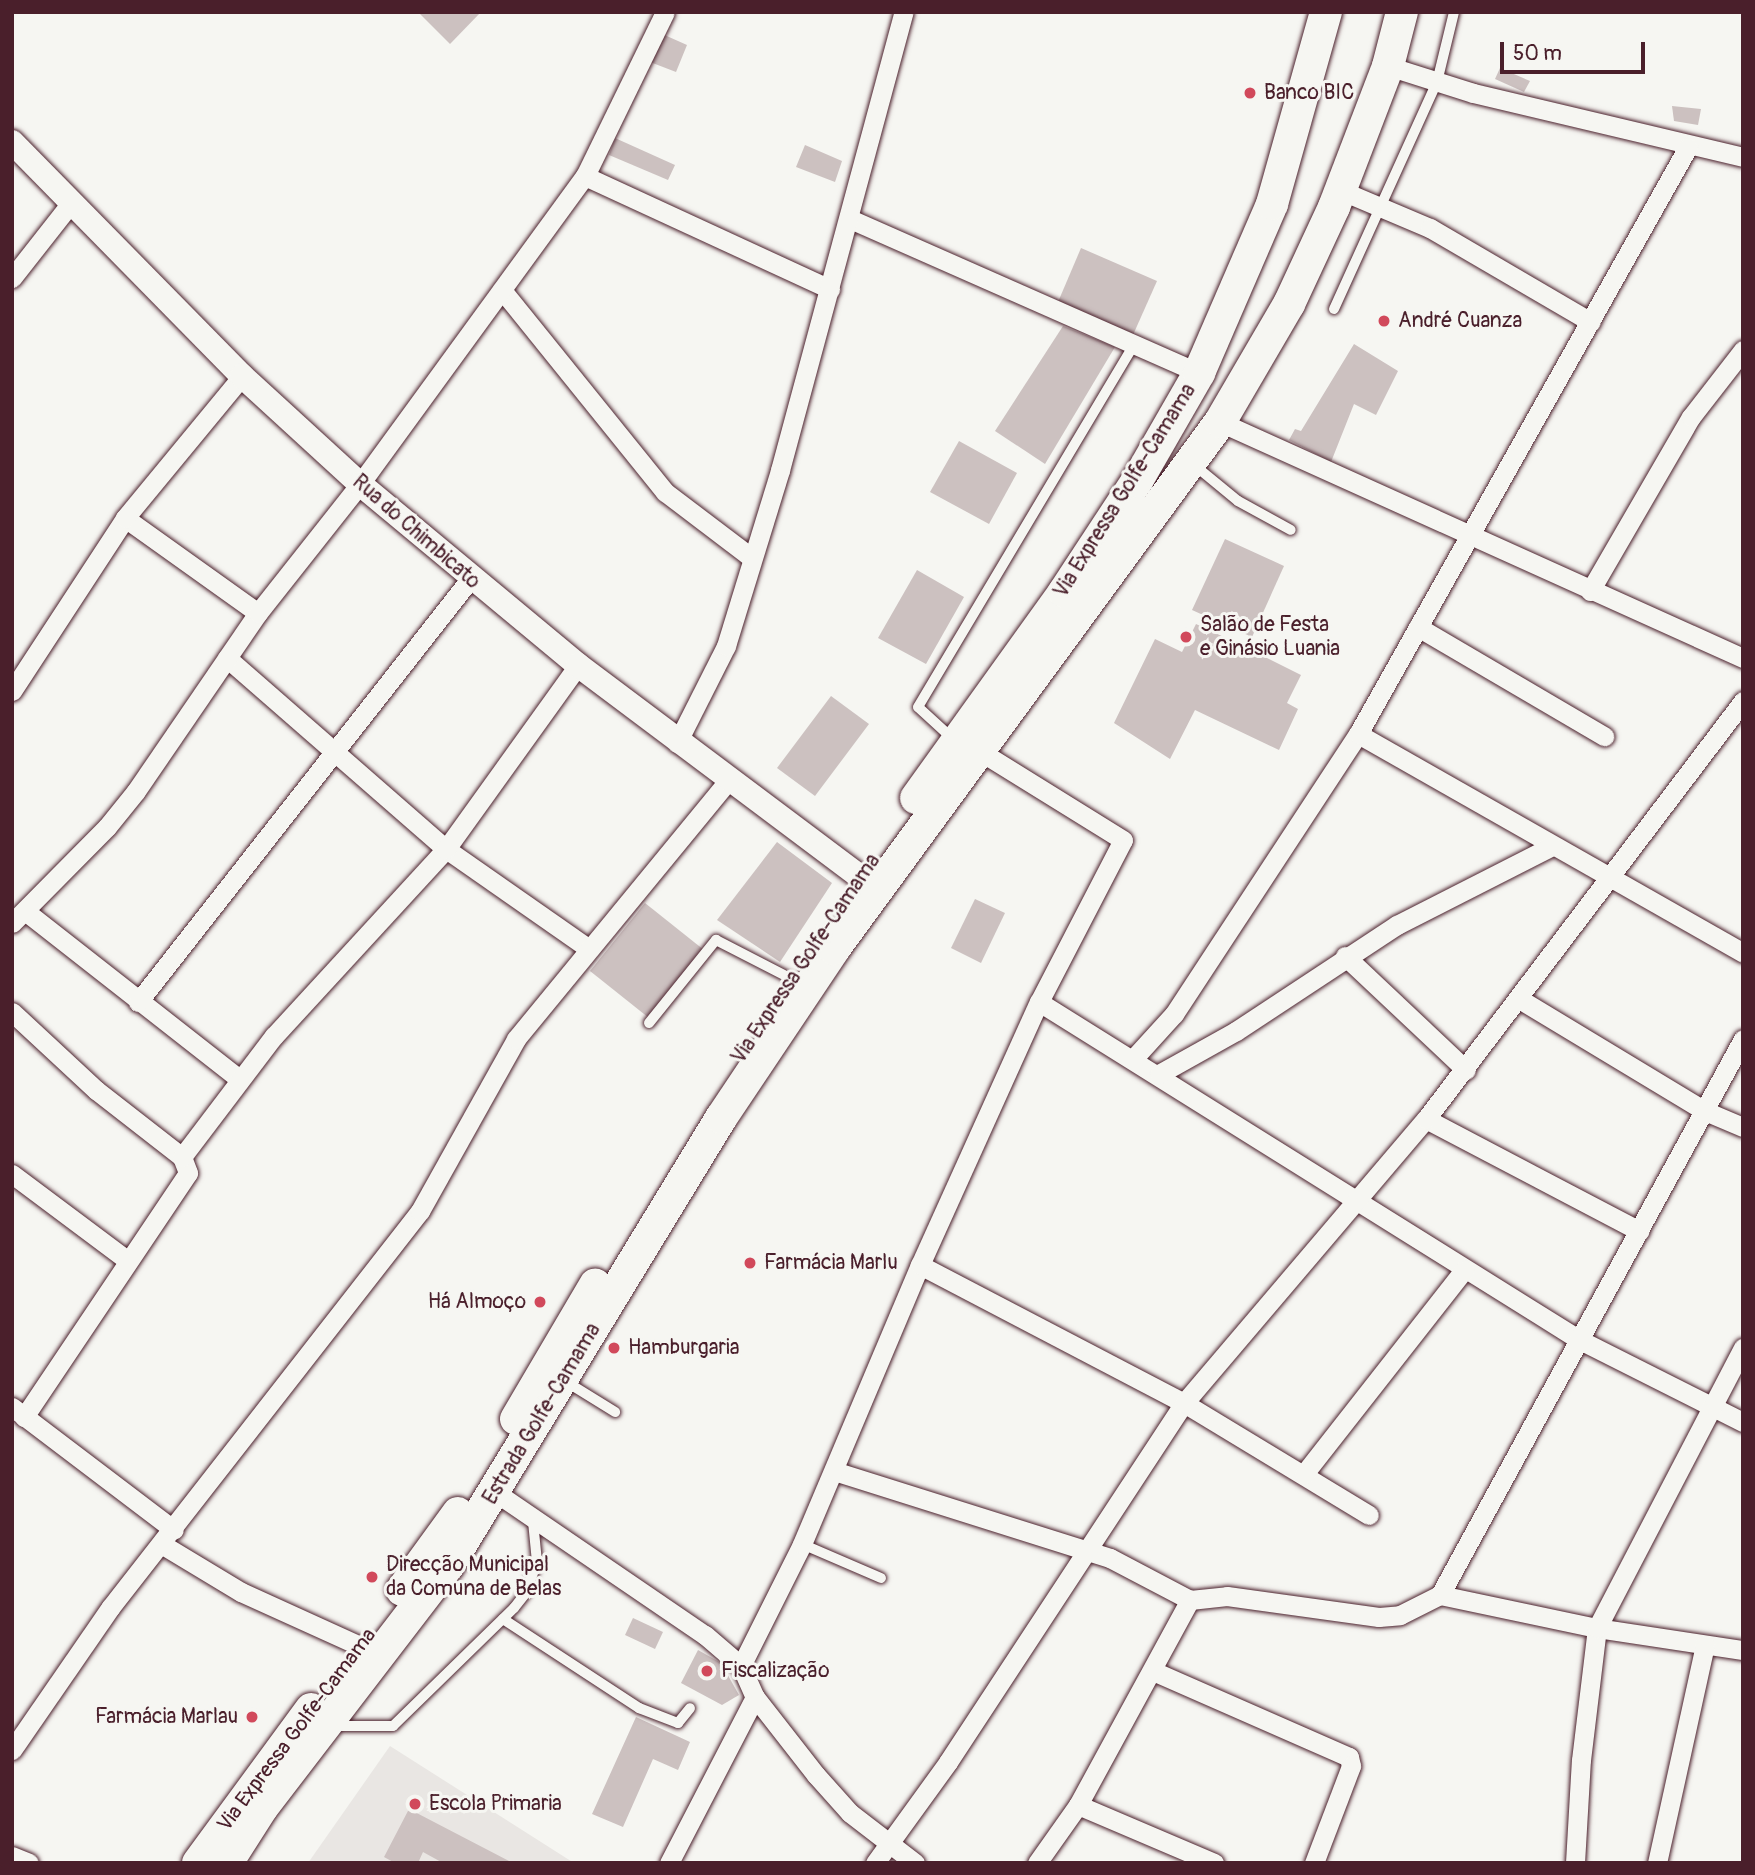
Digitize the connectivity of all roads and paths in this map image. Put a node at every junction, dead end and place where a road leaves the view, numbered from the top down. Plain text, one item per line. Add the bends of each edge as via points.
1 (664, 12) edge
2 (904, 12) edge
3 (1326, 12) edge
4 (1402, 12) edge
5 (1454, 12) edge
6 (1388, 66) junction
7 (1437, 82) junction
8 (12, 142) edge
9 (1688, 147) junction
10 (1743, 158) edge
11 (585, 176) junction
12 (1340, 190) junction
13 (70, 204) junction
14 (1381, 208) junction
15 (850, 219) junction
16 (12, 278) edge
17 (830, 289) junction
18 (502, 290) junction
19 (1334, 309) dead end
20 (1591, 322) junction
21 (1134, 344) junction
22 (1743, 350) edge
23 (1199, 373) junction
24 (242, 376) junction
25 (1220, 422) junction
26 (1191, 463) junction
27 (360, 484) junction
28 (125, 518) junction
29 (1291, 530) dead end
30 (1467, 536) junction
31 (752, 558) junction
32 (470, 579) junction
33 (1590, 591) junction
34 (258, 613) junction
35 (1418, 627) junction
36 (228, 658) junction
37 (1743, 658) edge
38 (578, 665) junction
39 (12, 691) edge
40 (1743, 701) edge
41 (1359, 734) junction
42 (1604, 736) dead end
43 (677, 743) junction
44 (967, 745) junction
45 (332, 751) junction
46 (728, 781) junction
47 (1552, 846) junction
48 (446, 849) junction
49 (860, 877) junction
50 (1606, 877) junction
51 (18, 917) edge
52 (588, 948) junction
53 (834, 949) joint
54 (1743, 953) edge
55 (1345, 956) junction
56 (792, 979) junction
57 (1521, 1000) junction
58 (138, 1002) junction
59 (1039, 1002) junction
60 (13, 1015) edge
61 (649, 1023) dead end
62 (1743, 1039) edge
63 (1133, 1059) junction
64 (1466, 1070) junction
65 (1159, 1074) junction
66 (239, 1079) junction
67 (1705, 1111) junction
68 (1426, 1119) junction
69 (1743, 1127) edge
70 (182, 1157) junction
71 (12, 1174) edge
72 (1359, 1202) junction
73 (1639, 1231) junction
74 (127, 1260) junction
75 (920, 1265) junction
76 (1464, 1270) junction
77 (1578, 1339) junction
78 (1743, 1348) edge
79 (565, 1380) junction
80 (1184, 1403) junction
81 (1710, 1406) junction
82 (18, 1412) edge
83 (615, 1412) dead end
84 (1743, 1422) edge
85 (834, 1471) junction
86 (1304, 1474) junction
87 (495, 1492) junction
88 (531, 1516) junction
89 (1369, 1516) dead end
90 (169, 1537) junction
91 (802, 1544) junction
92 (1087, 1554) junction
93 (881, 1578) dead end
94 (1440, 1595) junction
95 (1190, 1600) junction
96 (503, 1619) junction
97 (1597, 1628) junction
98 (1705, 1645) junction
99 (360, 1646) junction
100 (1743, 1650) edge
101 (741, 1666) junction
102 (1153, 1671) junction
103 (755, 1697) junction
104 (690, 1708) dead end
105 (325, 1726) junction
106 (12, 1750) edge
107 (1078, 1805) junction
108 (888, 1843) junction
109 (12, 1856) edge
110 (29, 1863) edge
111 (198, 1863) edge
112 (227, 1863) edge
113 (669, 1863) edge
114 (874, 1863) edge
115 (915, 1863) edge
116 (1037, 1863) edge
117 (1213, 1863) edge
118 (1314, 1863) edge
119 (1575, 1863) edge
120 (1657, 1863) edge

1 - 11 street
2 - 15 street
3 - 23 highway, Via Expressa Golfe-Camama via 1272,204
4 - 6 highway, Via Expressa Golfe-Camama
5 - 7 lane
6 - 7 street
6 - 12 highway, Via Expressa Golfe-Camama
7 - 9 street
7 - 14 lane
8 - 13 street, Rua do Chimbicato
9 - 10 street
9 - 20 street
11 - 17 street
11 - 18 street
12 - 14 street
12 - 25 highway, Via Expressa Golfe-Camama via 1289,304
13 - 16 street
13 - 24 street, Rua do Chimbicato
14 - 19 lane
14 - 20 street via 1430,228
15 - 17 street
15 - 21 street
17 - 31 street
18 - 27 street
18 - 31 street via 665,492
20 - 30 street
21 - 23 street
21 - 44 lane via 918,707
22 - 33 street via 1691,417
23 - 44 highway, Via Expressa Golfe-Camama
24 - 27 street, Rua do Chimbicato
24 - 28 street
25 - 26 highway, Via Expressa Golfe-Camama
25 - 30 street
26 - 29 lane via 1238,501
26 - 44 highway, Via Expressa Golfe-Camama
27 - 32 street, Rua do Chimbicato
27 - 34 street
28 - 34 street
28 - 39 street
30 - 33 street
30 - 35 street
31 - 43 street via 726,646
32 - 38 street, Rua do Chimbicato
32 - 45 street
33 - 37 street
34 - 36 street
35 - 41 street
35 - 42 street
36 - 45 street
36 - 51 street via 114,818
38 - 43 street, Rua do Chimbicato
38 - 48 street
40 - 50 street
41 - 47 street
41 - 63 street via 1174,1014
43 - 46 street, Rua do Chimbicato
44 - 49 highway, Via Expressa Golfe-Camama
44 - 53 highway, Via Expressa Golfe-Camama
44 - 59 street via 1124,840
45 - 48 street
45 - 58 street
46 - 49 street, Rua do Chimbicato
46 - 52 street
47 - 50 street
47 - 55 street via 1477,881
48 - 52 street
48 - 66 street
49 - 56 highway, Via Expressa Golfe-Camama
50 - 54 street
50 - 57 street
51 - 58 street
52 - 90 street via 516,1039 420,1211
53 - 79 highway, Estrada Golfe-Camama via 721,1118
55 - 64 street
55 - 65 street via 1236,1031
56 - 61 lane via 716,940
56 - 99 highway, Via Expressa Golfe-Camama via 682,1142 477,1485
57 - 64 street
57 - 67 street
58 - 66 street
59 - 63 street
59 - 75 street
60 - 70 street via 96,1090
62 - 67 street
63 - 65 street
64 - 68 street
65 - 72 street
66 - 70 street
67 - 69 street
67 - 73 street
68 - 72 street
68 - 73 street
70 - 74 street via 188,1173
71 - 74 street
72 - 76 street
72 - 80 street
73 - 77 street
74 - 82 street
75 - 80 street
75 - 85 street
76 - 77 street
76 - 86 street
77 - 81 street
77 - 94 street
78 - 81 street
79 - 83 lane
79 - 87 highway, Estrada Golfe-Camama
80 - 86 street
80 - 92 street
81 - 84 street
81 - 97 street
82 - 90 street
85 - 91 street
85 - 92 street
86 - 89 street
87 - 88 street
87 - 105 highway, Estrada Golfe-Camama via 448,1566
88 - 96 lane via 538,1547 533,1578
88 - 101 street via 705,1634
90 - 99 street via 241,1592
90 - 106 street via 110,1608
91 - 93 lane
91 - 101 street
92 - 95 street via 1110,1558
92 - 108 street
94 - 95 street via 1400,1615 1379,1618 1227,1596
94 - 97 street
95 - 102 street
96 - 104 lane via 639,1708 678,1723
96 - 105 lane via 393,1727
97 - 98 street
97 - 119 street via 1581,1760
98 - 100 street
98 - 120 street
99 - 111 highway, Via Expressa Golfe-Camama via 268,1763
101 - 103 street
102 - 107 street
102 - 118 street via 1349,1757 1352,1766
103 - 108 street via 850,1813
103 - 113 street
105 - 112 highway, Estrada Golfe-Camama
107 - 116 street
107 - 117 street
108 - 114 street
108 - 115 street
109 - 110 street

